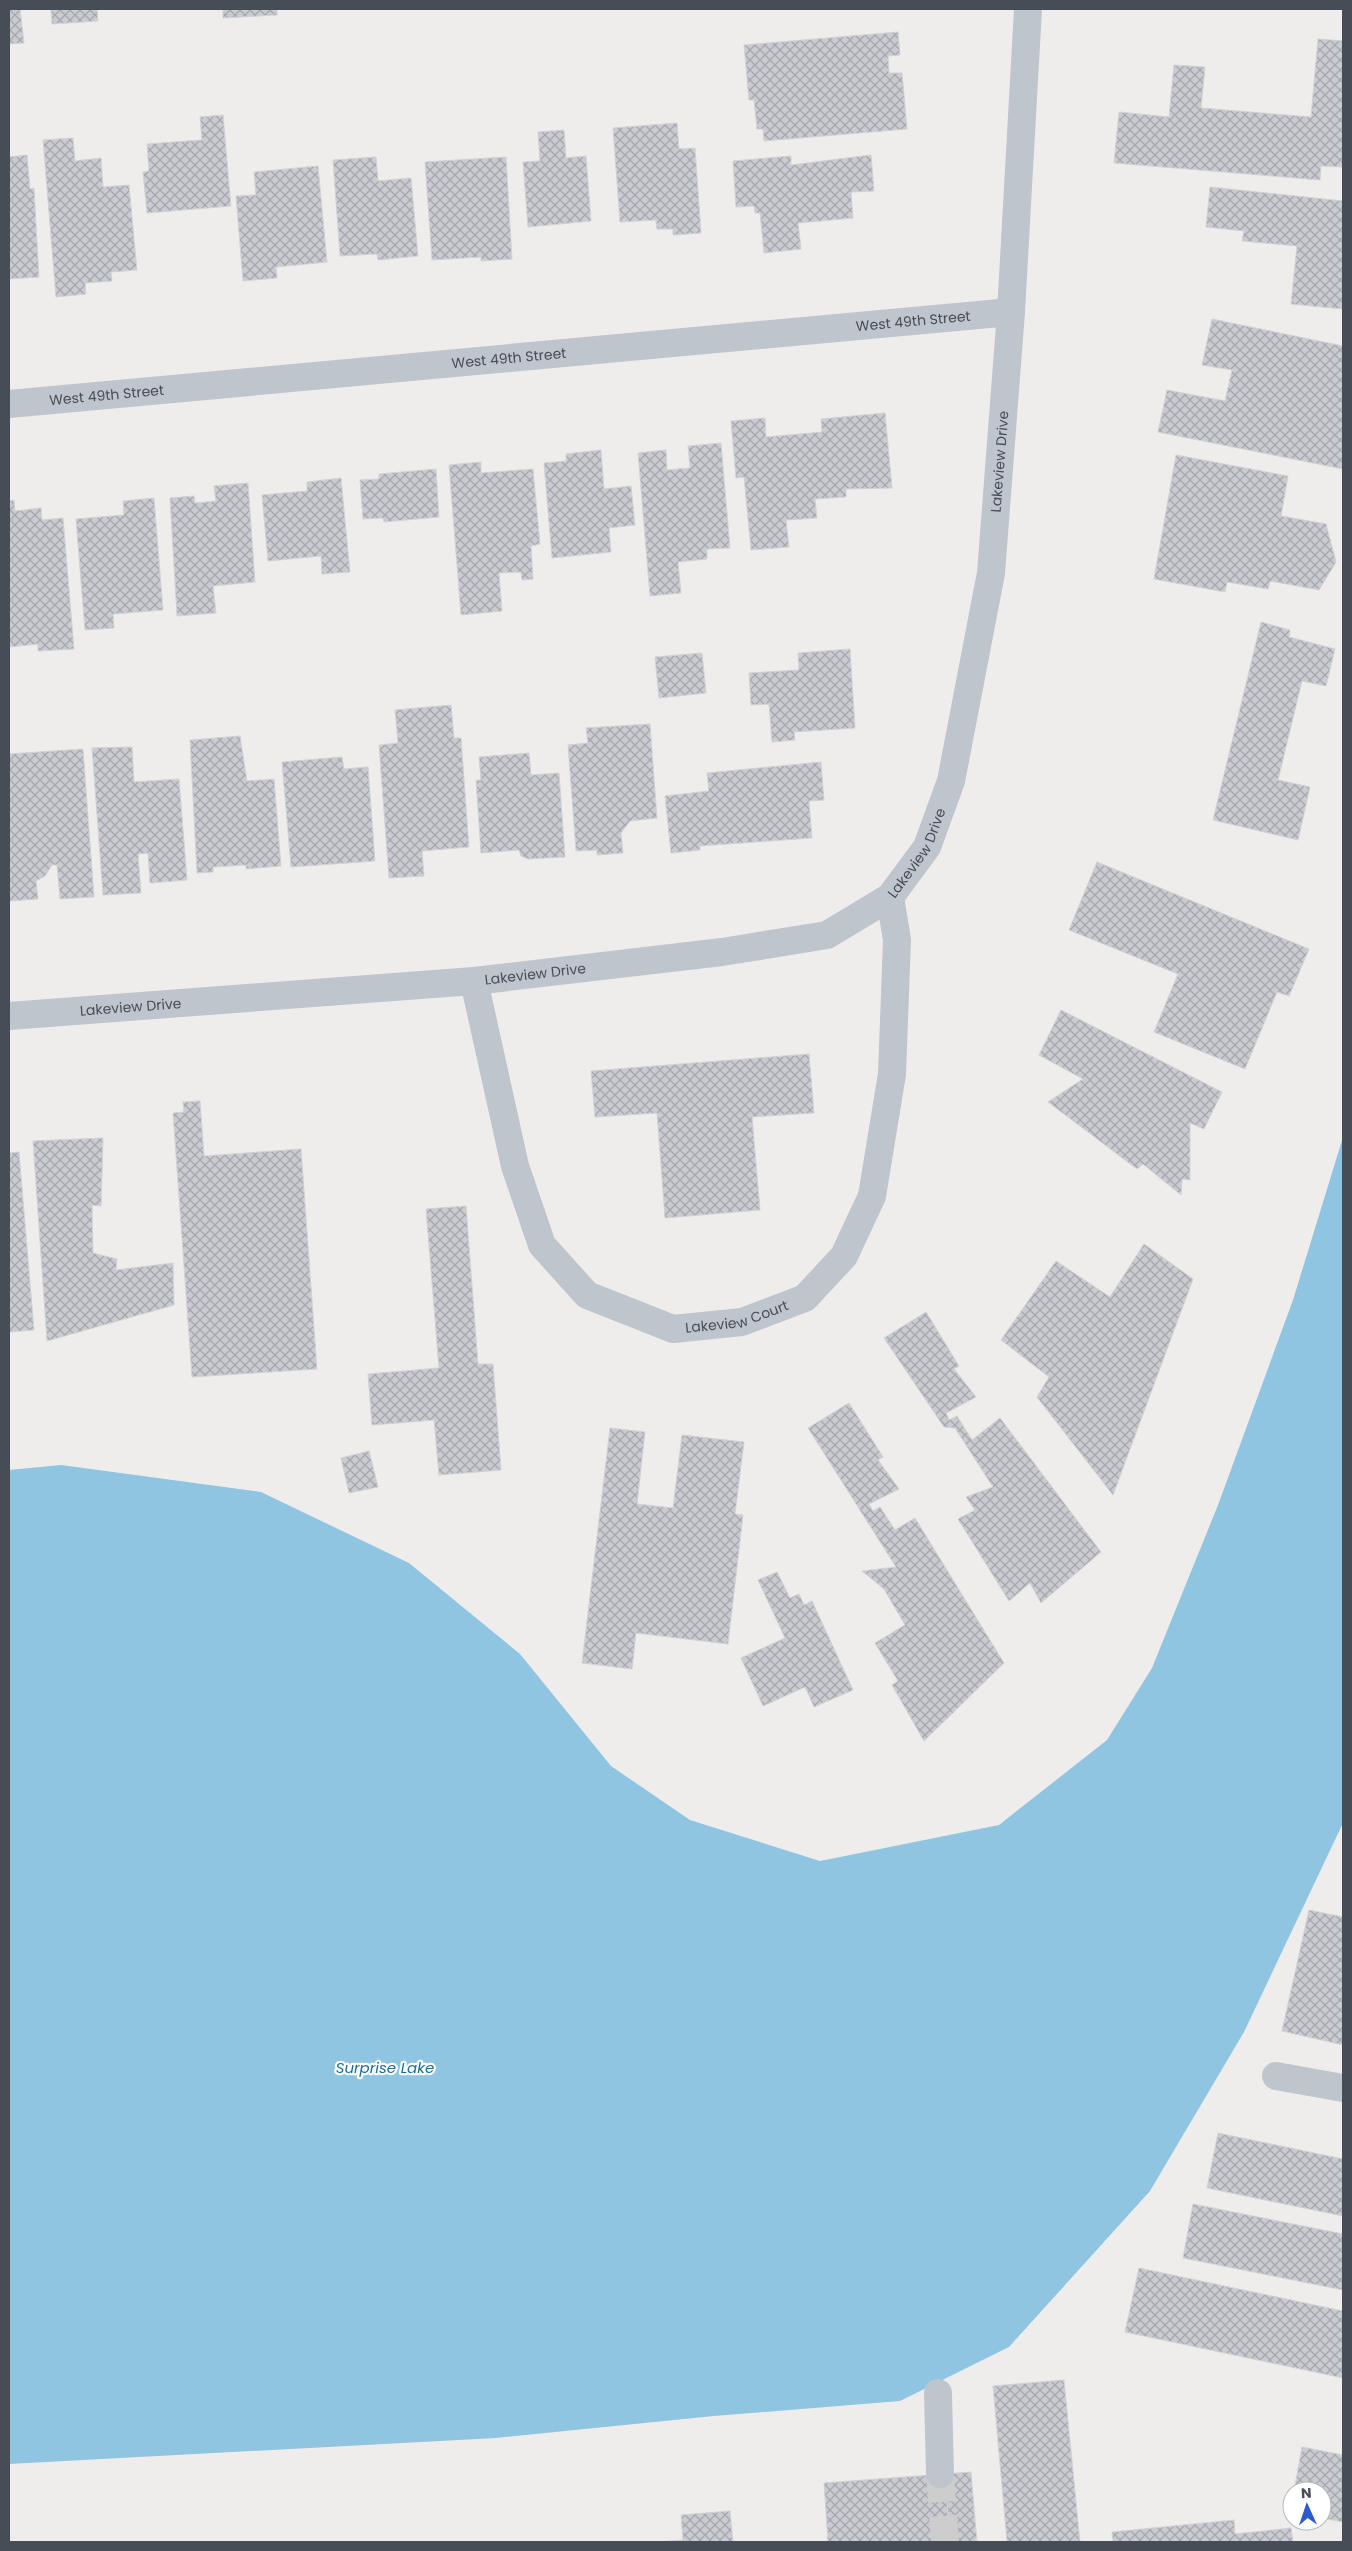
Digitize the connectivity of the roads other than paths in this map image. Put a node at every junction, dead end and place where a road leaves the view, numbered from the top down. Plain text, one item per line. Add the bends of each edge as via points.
1 (1028, 9) edge
2 (1011, 312) junction
3 (9, 404) edge
4 (890, 897) junction
5 (474, 981) junction
6 (9, 1016) edge
7 (1276, 2076) dead end
8 (1343, 2088) edge
9 (938, 2394) dead end
10 (940, 2474) tunnel mouth

1 - 2 street, Lakeview Drive
2 - 3 street, West 49th Street
2 - 4 street, Lakeview Drive via 991,573 951,781 927,847
4 - 5 street, Lakeview Drive via 827,935 722,952
4 - 5 street, Lakeview Court via 897,940 892,1074 872,1196 844,1256 805,1298 742,1322 672,1329 587,1295 542,1245 515,1166
5 - 6 street, Lakeview Drive
7 - 8 street
9 - 10 street

